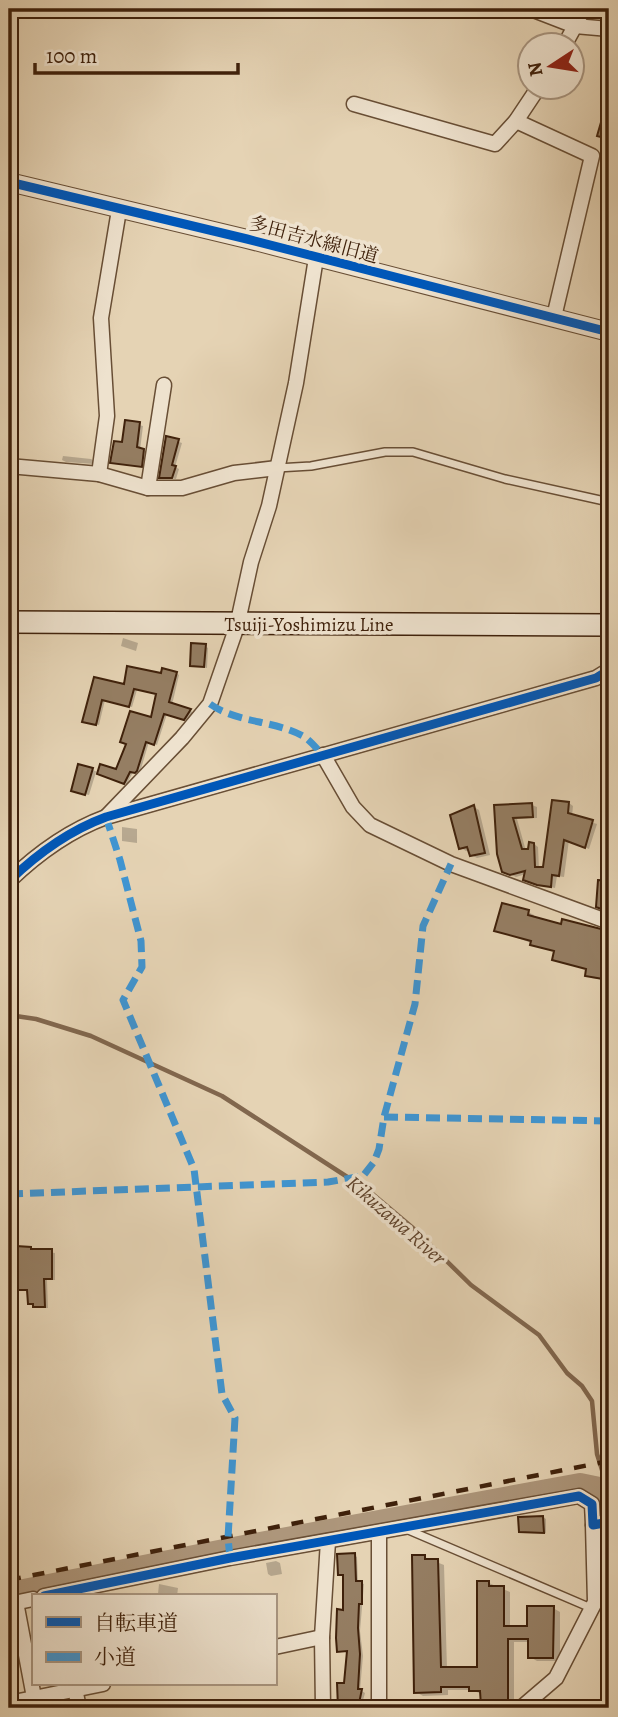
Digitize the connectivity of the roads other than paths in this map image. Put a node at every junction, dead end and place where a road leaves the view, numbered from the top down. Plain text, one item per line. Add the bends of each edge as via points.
1 (531, 9) edge
2 (591, 9) edge
3 (575, 26) junction
4 (609, 29) edge
5 (572, 32) edge
6 (529, 102) edge
7 (354, 104) dead end
8 (516, 121) junction
9 (9, 182) edge
10 (119, 210) junction
11 (316, 258) junction
12 (554, 317) junction
13 (609, 332) edge
14 (163, 385) dead end
15 (9, 466) edge
16 (277, 468) junction
17 (99, 474) junction
18 (148, 488) junction
19 (609, 502) edge
20 (9, 622) edge
21 (237, 623) junction
22 (609, 625) edge
23 (609, 670) edge
24 (323, 755) junction
25 (106, 817) junction
26 (9, 881) edge
27 (609, 922) edge
28 (609, 1522) edge
29 (593, 1525) junction
30 (405, 1529) junction
31 (379, 1533) junction
32 (328, 1541) junction
33 (58, 1594) edge
34 (32, 1599) edge
35 (12, 1603) edge
36 (592, 1608) junction
37 (322, 1637) junction
38 (276, 1647) edge
39 (75, 1687) edge
40 (9, 1703) edge
41 (35, 1703) edge
42 (79, 1708) edge
43 (323, 1708) edge
44 (379, 1708) edge
45 (521, 1708) edge

1 - 3 street
2 - 3 lane
3 - 4 street
3 - 5 street
6 - 8 street
7 - 8 street via 495,145
8 - 12 street via 592,156
9 - 10 street, 多田吉水線旧道
10 - 11 street, 多田吉水線旧道
10 - 17 street via 101,318 107,416
11 - 12 street, 多田吉水線旧道
11 - 16 street
12 - 13 street, 多田吉水線旧道
14 - 18 street
15 - 17 street
16 - 18 street via 234,473 182,488
16 - 19 lane via 413,452
16 - 21 street
17 - 18 street
20 - 21 main road, Tsuiji-Yoshimizu Line
21 - 22 main road, Tsuiji-Yoshimizu Line
21 - 25 street via 209,704
23 - 24 street via 596,678
24 - 25 street
24 - 27 street via 353,807 370,825 451,863
25 - 26 street via 61,838
28 - 29 street
29 - 30 street via 592,1504 579,1496
29 - 36 street
30 - 31 street
30 - 36 lane
31 - 32 street
31 - 44 street
32 - 33 street
32 - 37 street
34 - 35 street
35 - 41 street
36 - 45 street via 556,1678
37 - 38 street
37 - 43 street
39 - 41 street
39 - 42 street
40 - 41 street

